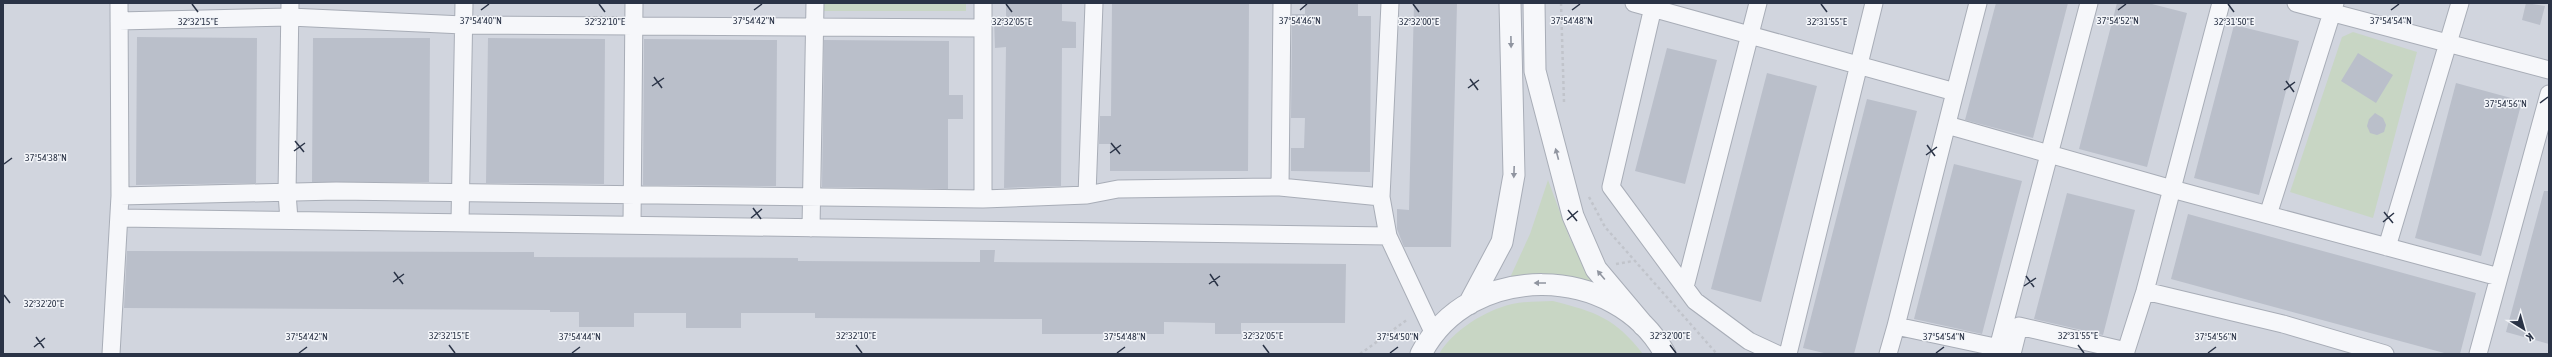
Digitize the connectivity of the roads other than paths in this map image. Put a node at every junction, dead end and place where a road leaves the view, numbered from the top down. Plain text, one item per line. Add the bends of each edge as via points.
1 (119, 3) edge
2 (464, 3) edge
3 (634, 3) edge
4 (815, 3) edge
5 (983, 3) edge
6 (1094, 3) edge
7 (1282, 3) edge
8 (1390, 3) edge
9 (1510, 3) edge
10 (1534, 3) edge
11 (1634, 3) edge
12 (1758, 3) edge
13 (1874, 3) edge
14 (1978, 3) edge
15 (2089, 3) edge
16 (2221, 3) edge
17 (2296, 3) edge
18 (2460, 3) edge
19 (1653, 6) edge
20 (2333, 8) edge
21 (290, 10) edge
22 (119, 21) junction
23 (463, 25) junction
24 (633, 25) junction
25 (815, 27) junction
26 (982, 28) junction
27 (1751, 35) junction
28 (2449, 43) junction
29 (1859, 65) junction
30 (2549, 70) edge
31 (1955, 92) junction
32 (2549, 94) edge
33 (1946, 125) junction
34 (2049, 153) junction
35 (1280, 187) junction
36 (2172, 189) junction
37 (287, 193) junction
38 (460, 193) junction
39 (1087, 195) junction
40 (120, 196) junction
41 (631, 196) junction
42 (1381, 197) junction
43 (812, 198) junction
44 (983, 199) junction
45 (2268, 215) junction
46 (119, 218) junction
47 (289, 220) junction
48 (460, 222) junction
49 (632, 224) junction
50 (811, 228) junction
51 (1388, 236) junction
52 (2387, 247) junction
53 (2499, 277) junction
54 (1685, 287) junction
55 (2145, 291) junction
56 (1468, 304) junction
57 (1644, 326) junction
58 (1896, 326) junction
59 (1427, 344) edge
60 (2008, 351) edge
61 (1665, 352) edge
62 (111, 354) edge
63 (1408, 354) edge
64 (1777, 354) edge
65 (1788, 354) edge
66 (1888, 354) edge
67 (2385, 354) edge
68 (2478, 354) edge

1 - 22 street
2 - 23 street
3 - 24 street
4 - 25 street
5 - 26 street
6 - 39 street
7 - 35 street
8 - 42 street
9 -> 56 street via 1514,175 1502,242
57 -> 10 street via 1596,269 1573,216 1535,72
11 - 19 street
12 - 27 street
13 - 29 street
14 - 31 street
15 - 34 street
16 - 36 street
17 - 20 street
18 - 28 street
19 - 27 street
19 - 54 street via 1611,187
20 - 28 street
20 - 45 street
21 - 22 street
21 - 23 street
21 - 37 street
22 - 40 street
23 - 24 street
23 - 38 street
24 - 25 street
24 - 41 street
25 - 26 street
25 - 43 street
26 - 44 street
27 - 29 street
27 - 54 street
28 - 30 street
28 - 52 street
29 - 31 street
29 - 65 street
31 - 33 street
32 - 53 street
33 - 34 street
33 - 58 street
34 - 36 street
34 - 60 street
35 - 39 street via 1118,189
35 - 42 street
36 - 45 street
36 - 55 street
37 - 38 street
37 - 40 street
37 - 47 street
38 - 41 street
38 - 48 street
39 - 44 street
40 - 46 street
41 - 43 street
41 - 49 street
42 - 51 street
43 - 44 street
43 - 50 street
45 - 52 street
46 - 47 street
46 - 62 street
47 - 48 street
48 - 49 street
49 - 50 street
50 - 51 street
51 - 59 street via 1421,309
52 - 53 street
53 - 68 street
54 - 64 street via 1695,301 1749,341
55 - 60 street via 2126,350 2018,326
55 - 67 street via 2283,324
57 -> 56 street via 1626,310 1606,298 1584,289 1560,284 1536,283 1513,286 1490,293
56 - 59 street via 1449,318
57 - 61 street
58 - 60 street
58 - 66 street
59 - 63 street

